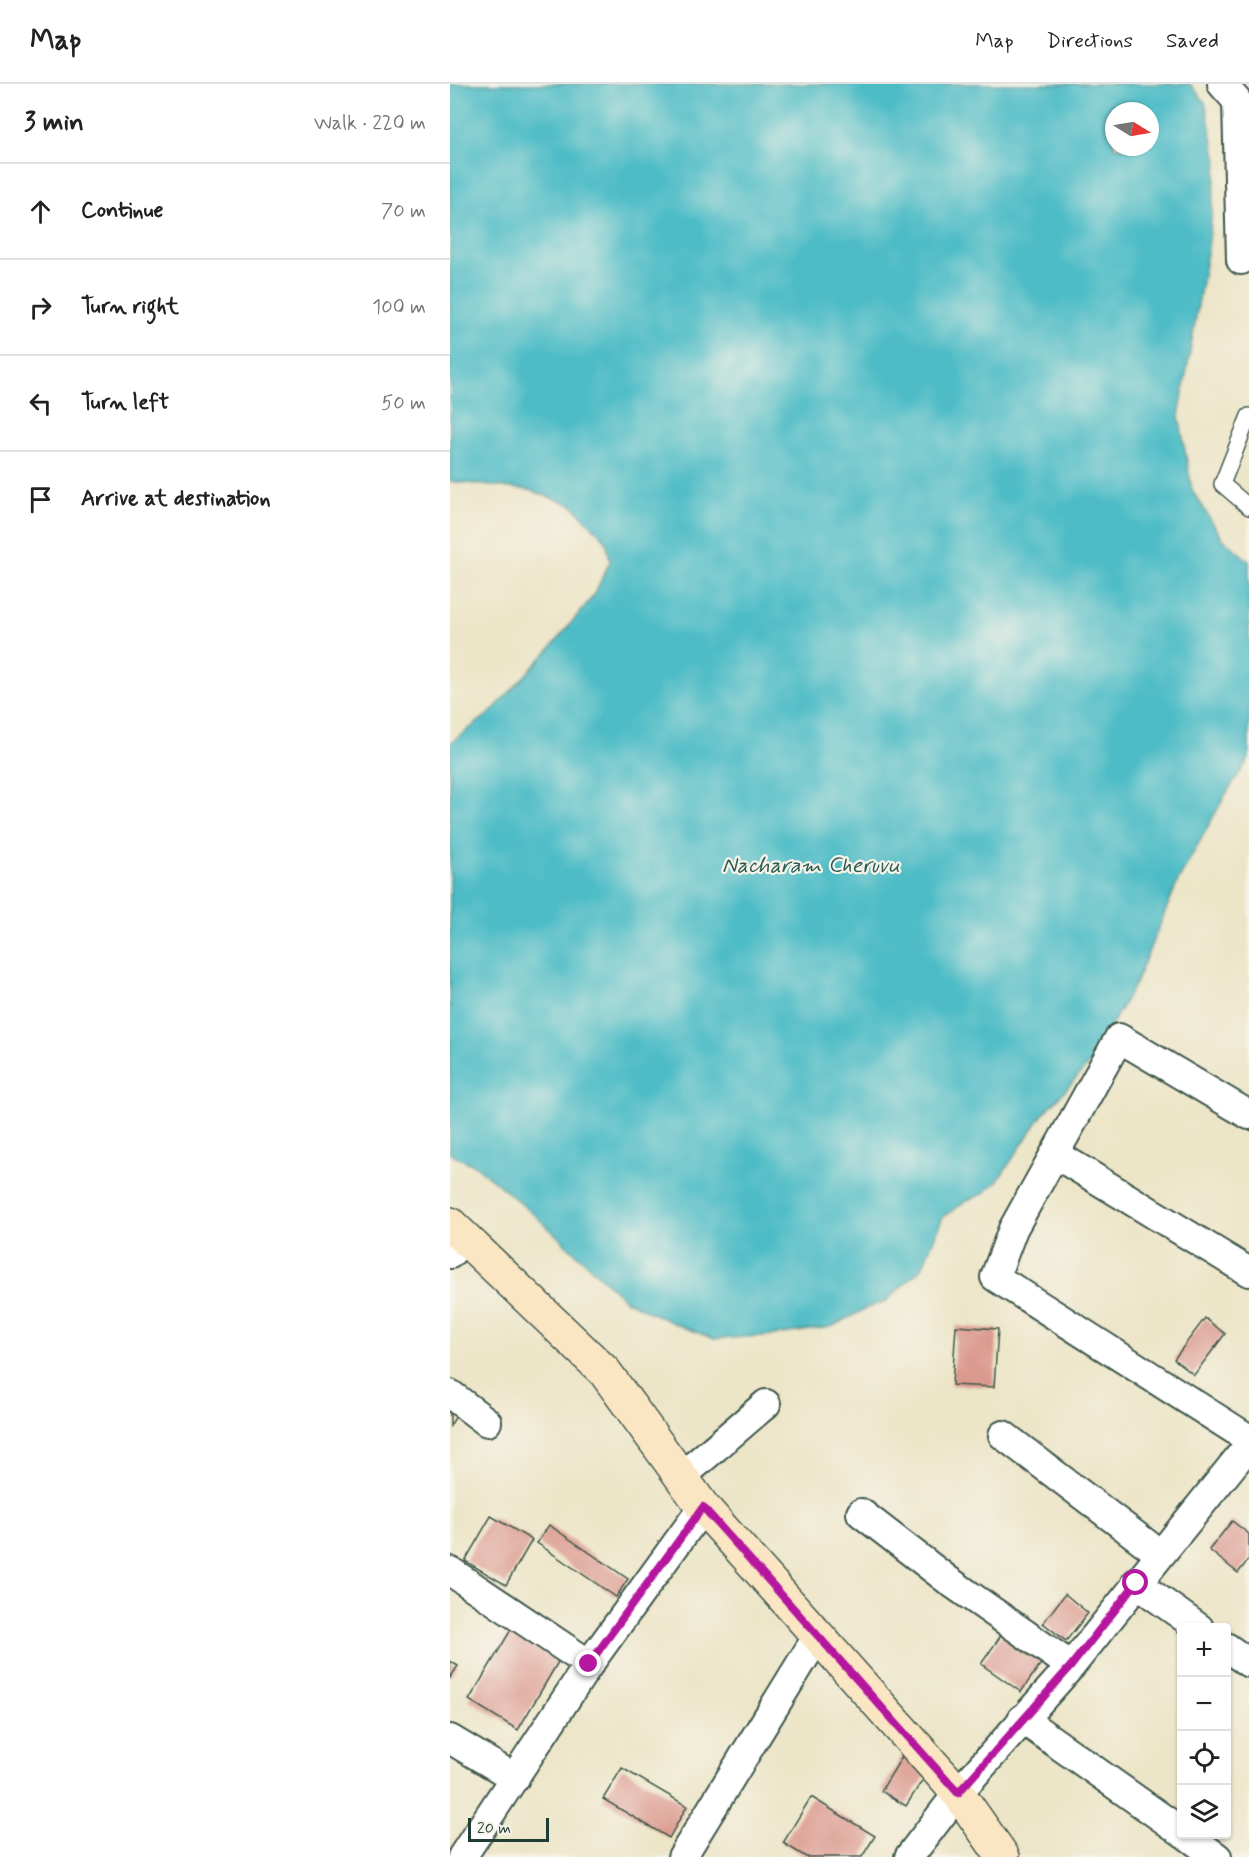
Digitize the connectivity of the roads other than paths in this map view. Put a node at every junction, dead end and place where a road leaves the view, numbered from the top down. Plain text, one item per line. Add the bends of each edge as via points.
1 (1222, 84) edge
2 (1240, 260) dead end
3 (1249, 416) edge
4 (1249, 507) edge
5 (1249, 1115) edge
6 (1055, 1154) junction
7 (455, 1238) edge
8 (1249, 1272) edge
9 (450, 1394) edge
10 (766, 1404) dead end
11 (487, 1422) dead end
12 (1003, 1436) dead end
13 (1249, 1439) edge
14 (1249, 1445) edge
15 (681, 1477) junction
16 (703, 1507) junction
17 (861, 1513) dead end
18 (1160, 1554) junction
19 (450, 1571) edge
20 (1136, 1583) junction
21 (1192, 1623) edge
22 (817, 1636) junction
23 (1231, 1650) edge
24 (1249, 1663) edge
25 (589, 1664) junction
26 (1071, 1666) junction
27 (1022, 1719) junction
28 (450, 1739) edge
29 (514, 1778) junction
30 (958, 1793) junction
31 (1177, 1828) edge
32 (1192, 1839) edge
33 (462, 1857) edge
34 (682, 1857) edge
35 (909, 1857) edge
36 (1003, 1857) edge
37 (1217, 1857) edge

1 - 2 street via 1237,101
3 - 4 lane via 1222,484
5 - 6 street via 1119,1038
6 - 8 street
6 - 13 street via 1013,1228 995,1277
7 - 15 street via 605,1372
9 - 11 street
10 - 15 street
12 - 18 street
14 - 18 street
15 - 16 street
16 - 22 street
16 - 25 street
17 - 26 street
18 - 20 street
19 - 25 street
20 - 21 street
20 - 26 street
22 - 30 street
22 - 34 street
23 - 24 street
25 - 29 street
26 - 27 street
27 - 30 street
27 - 31 street
28 - 29 street
29 - 33 street
30 - 35 street
30 - 36 street
32 - 37 street

